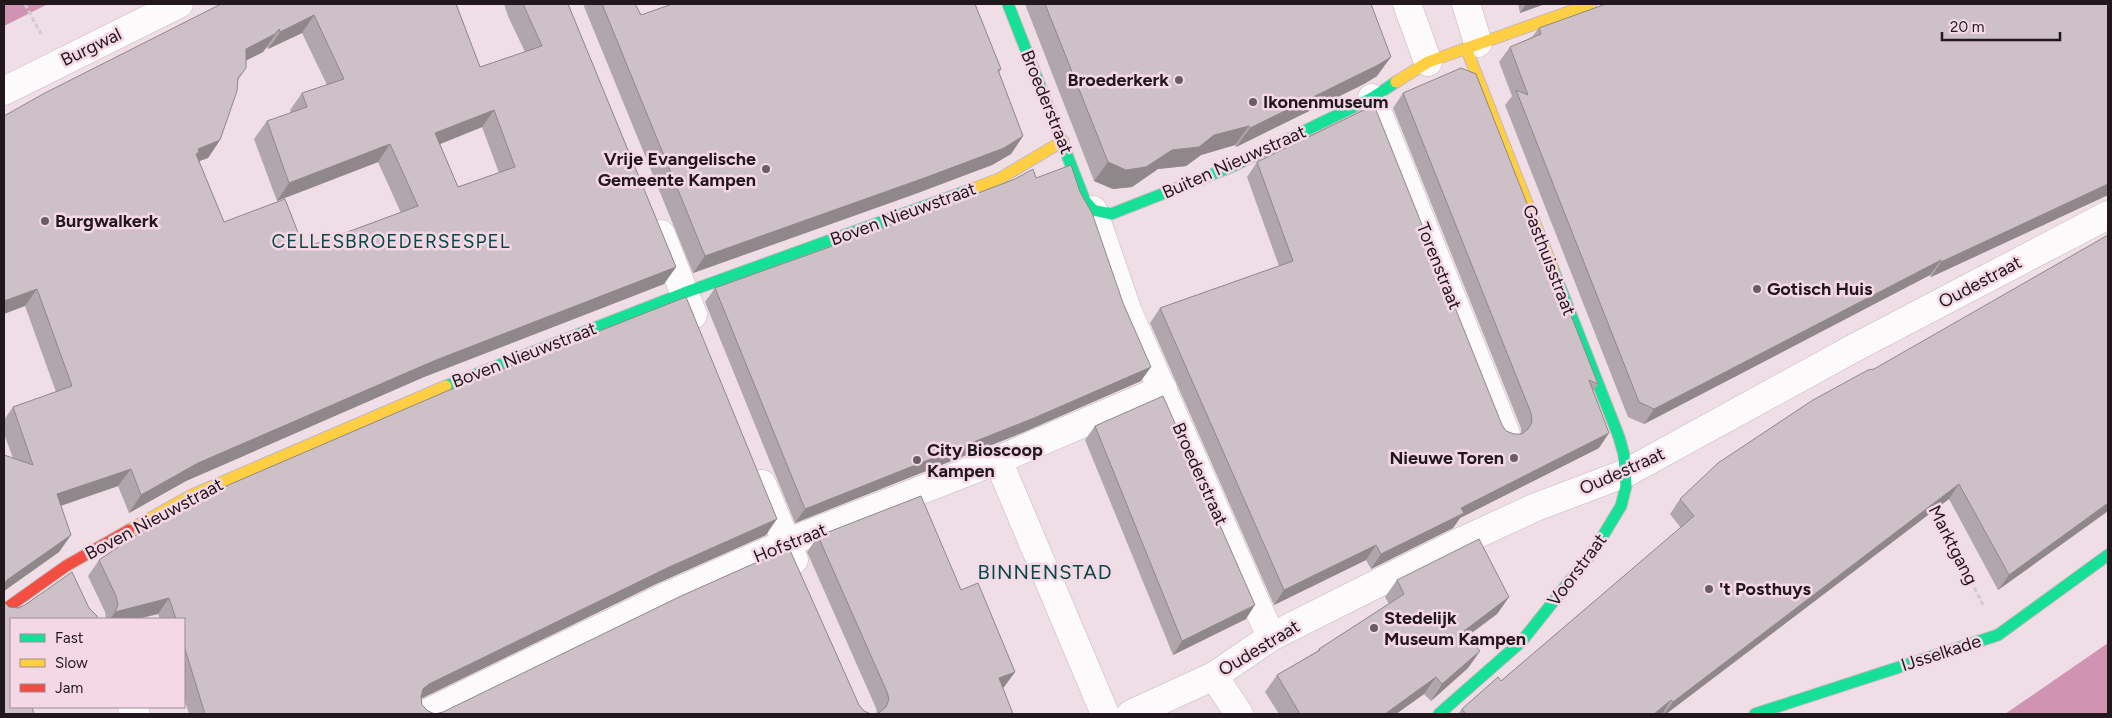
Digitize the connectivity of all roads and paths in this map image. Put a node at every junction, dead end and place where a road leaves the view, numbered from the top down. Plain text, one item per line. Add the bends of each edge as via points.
1 (26, 4) edge
2 (179, 4) edge
3 (1008, 4) edge
4 (1407, 4) edge
5 (1466, 4) edge
6 (1590, 4) edge
7 (37, 25) dead end
8 (1472, 46) junction
9 (1428, 62) junction
10 (4, 91) edge
11 (1372, 98) junction
12 (1063, 141) junction
13 (1093, 210) junction
14 (653, 213) edge
15 (2108, 215) edge
16 (684, 292) junction
17 (703, 339) edge
18 (1163, 389) junction
19 (1506, 434) edge
20 (998, 460) junction
21 (754, 464) edge
22 (1626, 473) junction
23 (1932, 504) edge
24 (786, 542) junction
25 (2108, 555) edge
26 (66, 566) junction
27 (802, 579) edge
28 (78, 593) edge
29 (4, 610) edge
30 (1998, 635) junction
31 (1271, 637) junction
32 (1214, 676) junction
33 (424, 714) edge
34 (1104, 714) edge
35 (1131, 714) edge
36 (1239, 714) edge
37 (1439, 714) edge
38 (1755, 714) edge

1 - 7 path
2 - 10 street, Burgwal
3 - 12 street, Broederstraat
4 - 9 street
5 - 8 street
6 - 8 street, Buiten Nieuwstraat
8 - 9 street, Buiten Nieuwstraat
8 - 22 street, Gasthuisstraat via 1619,437
9 - 11 street, Buiten Nieuwstraat
11 - 13 street, Buiten Nieuwstraat via 1233,173 1111,214
11 - 19 street, Torenstraat
12 - 13 street, Broederstraat via 1085,201
12 - 16 street, Boven Nieuwstraat via 999,179
13 - 18 street, Broederstraat via 1136,309
14 - 16 street
15 - 22 street, Oudestraat via 1854,348
16 - 17 street
16 - 26 street, Boven Nieuwstraat via 430,392 192,495
18 - 20 street, Hofstraat
18 - 31 street, Broederstraat
20 - 24 street, Hofstraat
20 - 34 street
21 - 24 street
22 - 31 street, Oudestraat via 1531,496 1460,542
22 - 37 street, Voorstraat via 1621,506 1572,580 1522,641
23 - 30 path, Marktgang
24 - 27 street
24 - 33 street, Hofstraat
25 - 30 street, IJsselkade
26 - 28 street
26 - 29 street, Boven Nieuwstraat
30 - 38 street, IJsselkade
31 - 32 street, Oudestraat
32 - 35 street, Oudestraat
32 - 36 street

